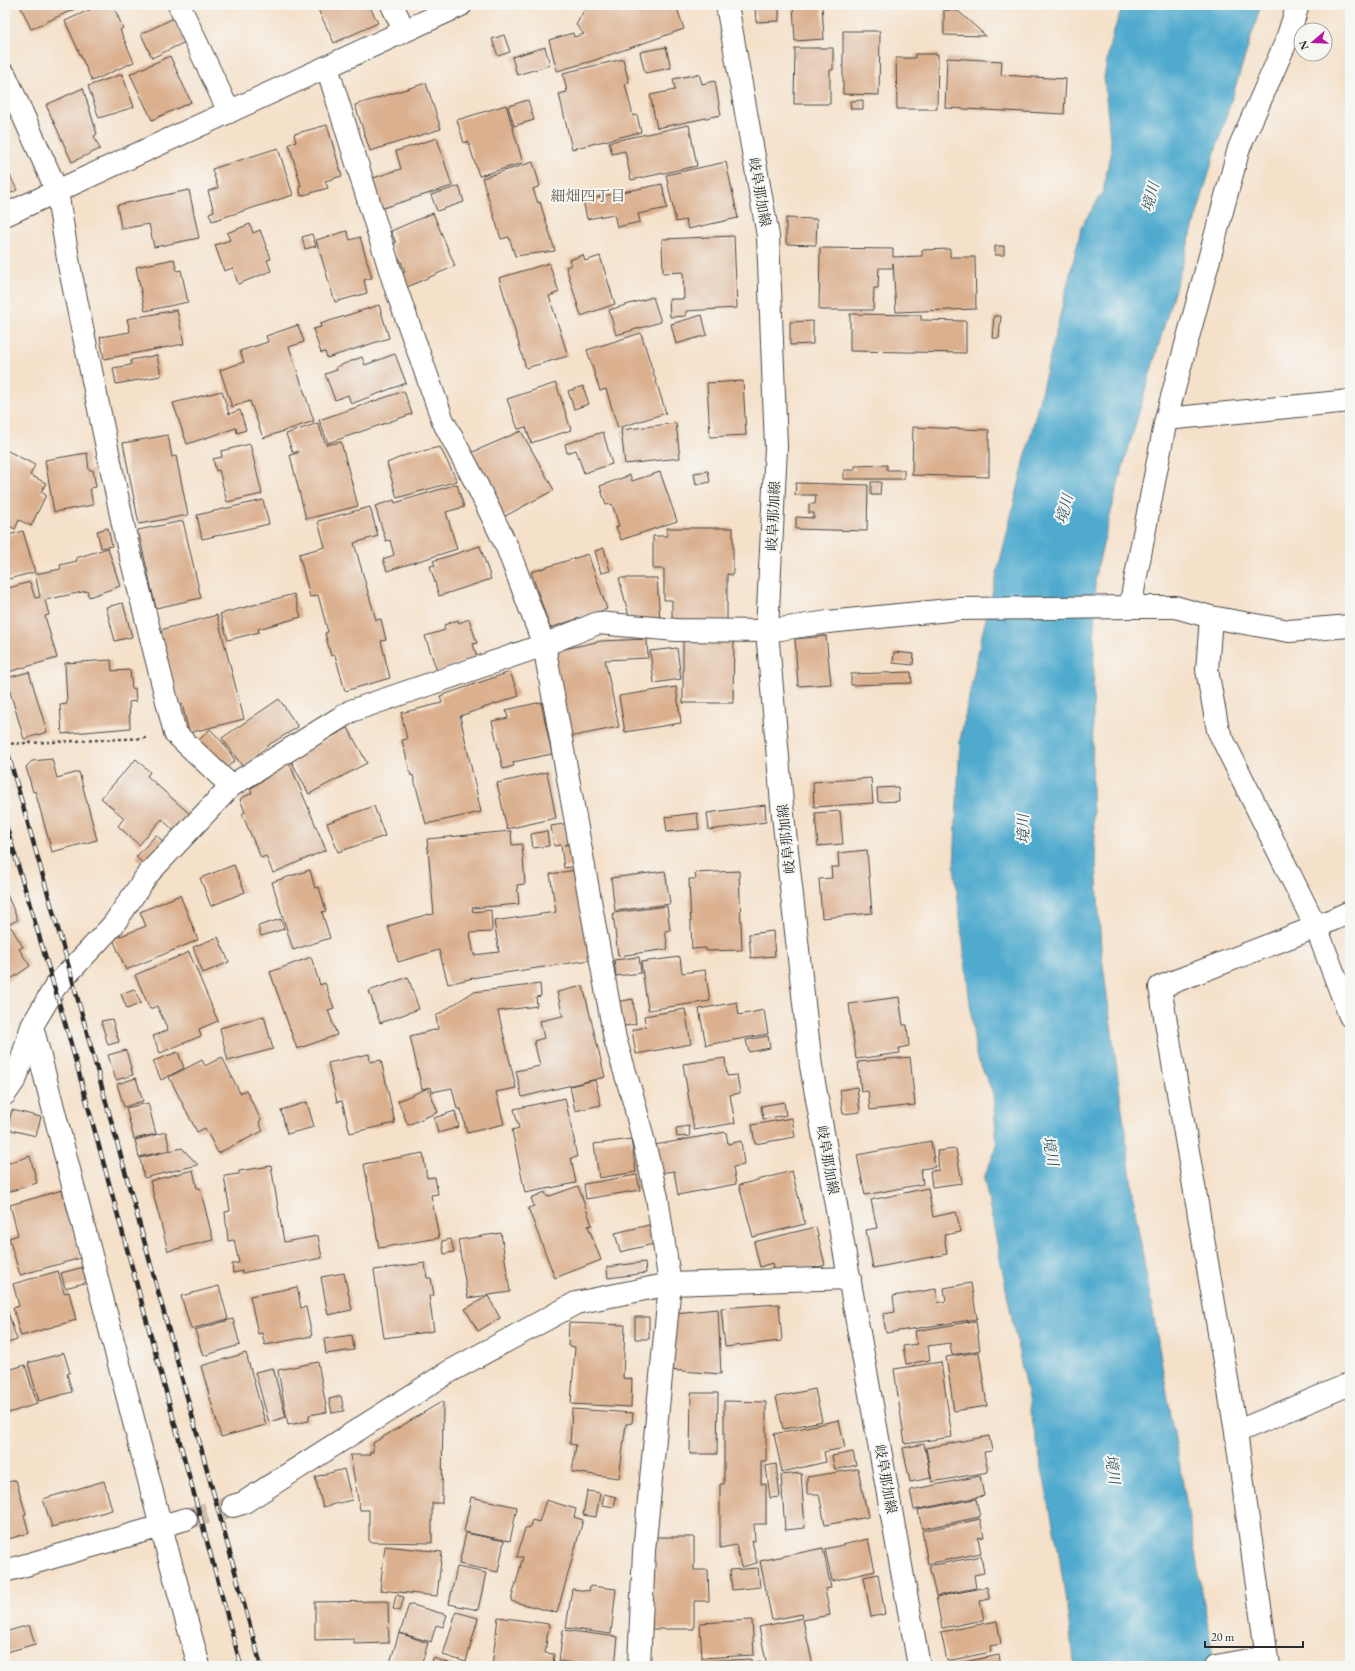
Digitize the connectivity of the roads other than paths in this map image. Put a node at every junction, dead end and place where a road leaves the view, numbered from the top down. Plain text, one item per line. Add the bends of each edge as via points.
1 (179, 5) edge
2 (392, 5) edge
3 (461, 5) edge
4 (727, 5) edge
5 (1298, 5) edge
6 (404, 30) junction
7 (327, 67) junction
8 (5, 74) edge
9 (228, 112) junction
10 (58, 191) junction
11 (5, 215) edge
12 (1350, 401) edge
13 (1166, 419) junction
14 (1121, 607) junction
15 (1211, 617) junction
16 (1350, 626) edge
17 (767, 631) junction
18 (544, 645) junction
19 (231, 786) junction
20 (1350, 912) edge
21 (1316, 927) junction
22 (1350, 1016) edge
23 (32, 1026) junction
24 (5, 1094) edge
25 (850, 1278) junction
26 (670, 1284) junction
27 (1350, 1384) edge
28 (1236, 1432) junction
29 (233, 1506) tunnel mouth
30 (186, 1519) tunnel mouth
31 (161, 1527) junction
32 (5, 1571) edge
33 (1267, 1662) edge
34 (199, 1666) edge
35 (639, 1666) edge
36 (919, 1666) edge
37 (1216, 1666) edge

1 - 9 street
2 - 6 street
3 - 6 street
4 - 17 street, 岐阜那加線 via 768,236 776,448
5 - 13 street via 1286,42 1239,148
6 - 7 street
7 - 9 street
7 - 18 street via 395,286 443,421 507,547
8 - 10 street
9 - 10 street
10 - 11 street
10 - 19 street via 70,265 125,534 175,734
12 - 13 street
13 - 14 street
14 - 15 street via 1175,607
14 - 17 street via 959,609
15 - 16 street via 1289,631
15 - 21 street via 1207,670 1218,730
17 - 18 street via 676,630 598,623
17 - 25 street, 岐阜那加線 via 783,815 811,1066
18 - 19 street via 351,711
18 - 26 street via 615,1039 634,1102 657,1197
19 - 23 street via 148,874 113,925 55,987
20 - 21 street
21 - 22 street
21 - 28 street via 1160,987
23 - 24 street via 16,1078
23 - 31 street
25 - 26 street
25 - 36 street, 岐阜那加線
26 - 29 street via 576,1303 447,1372 243,1503
26 - 35 street via 644,1551
27 - 28 street
28 - 33 street
30 - 31 street
31 - 32 street
31 - 34 street
33 - 37 street

